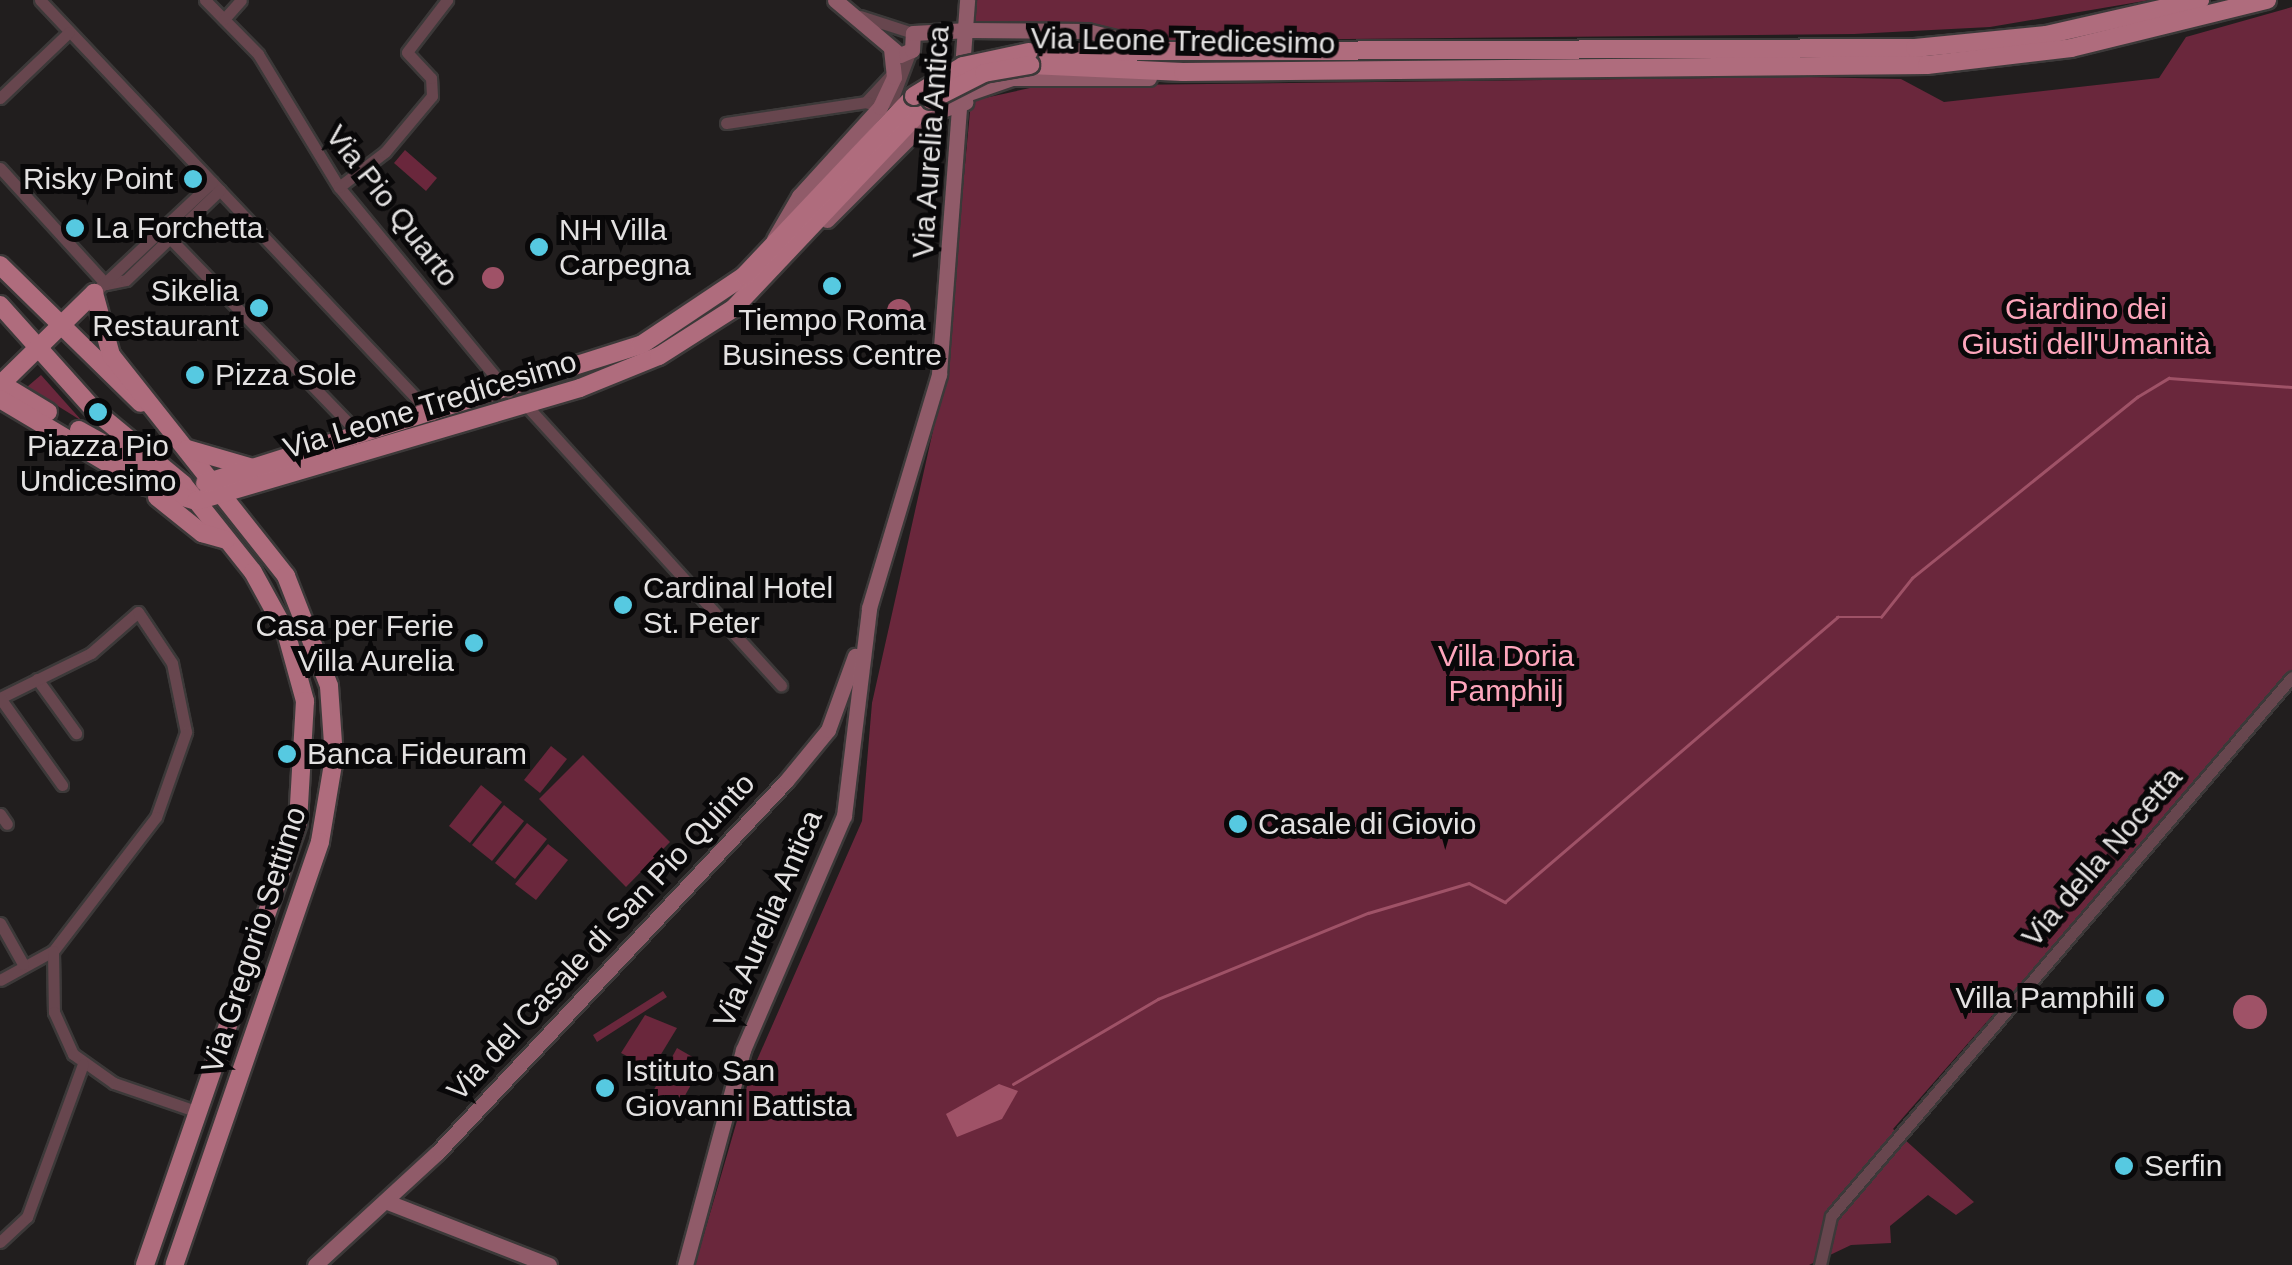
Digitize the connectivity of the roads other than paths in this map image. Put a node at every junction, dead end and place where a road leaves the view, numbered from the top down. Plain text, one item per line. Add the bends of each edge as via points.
1 (40, 0) edge
2 (205, 0) edge
3 (241, 0) edge
4 (447, 0) edge
5 (835, 0) edge
6 (967, 0) edge
7 (2200, 0) edge
8 (2267, 0) edge
9 (852, 13) junction
10 (224, 19) junction
11 (968, 30) junction
12 (69, 32) junction
13 (913, 33) junction
14 (891, 50) junction
15 (1165, 51) junction
16 (910, 53) junction
17 (1030, 58) junction
18 (1183, 72) junction
19 (0, 98) edge
20 (922, 98) junction
21 (966, 98) junction
22 (873, 104) junction
23 (726, 123) dead end
24 (0, 168) edge
25 (216, 186) junction
26 (339, 187) junction
27 (166, 234) junction
28 (799, 239) junction
29 (770, 250) junction
30 (0, 265) edge
31 (100, 289) junction
32 (0, 305) edge
33 (59, 326) junction
34 (32, 339) junction
35 (0, 384) edge
36 (508, 392) junction
37 (0, 399) edge
38 (526, 405) junction
39 (158, 415) junction
40 (432, 415) junction
41 (362, 436) junction
42 (185, 448) junction
43 (261, 478) junction
44 (183, 484) junction
45 (146, 486) junction
46 (220, 489) junction
47 (196, 501) junction
48 (248, 525) junction
49 (226, 540) junction
50 (869, 608) junction
51 (2292, 677) edge
52 (38, 679) junction
53 (781, 685) dead end
54 (0, 698) edge
55 (828, 730) junction
56 (76, 733) dead end
57 (844, 766) junction
58 (62, 784) dead end
59 (0, 923) edge
60 (53, 952) junction
61 (24, 964) junction
62 (0, 980) edge
63 (83, 1064) junction
64 (198, 1112) junction
65 (385, 1201) junction
66 (0, 1242) edge
67 (144, 1265) edge
68 (174, 1265) edge
69 (315, 1265) edge
70 (549, 1265) edge
71 (685, 1265) edge
72 (1820, 1265) edge

1 - 12 street
2 - 10 street, Via Pio Quarto
3 - 10 street
4 - 26 street via 407,52 431,78 432,96 385,152
5 - 9 main road
6 - 11 main road, Via Aurelia Antica
7 - 15 main road, Via Leone Tredicesimo via 2046,35 1915,48
8 - 18 main road, Via Leone Tredicesimo via 2070,48 1943,64
9 - 13 street
9 - 14 main road
10 - 26 street, Via Pio Quarto via 258,54
11 - 13 main road
11 - 15 main road via 1087,31
11 - 21 main road, Via Aurelia Antica
12 - 19 street
12 - 25 street
13 - 16 main road
14 - 16 main road
14 - 22 main road via 895,69
15 - 17 main road, Via Leone Tredicesimo
16 - 22 street via 900,87
17 - 18 main road, Via Leone Tredicesimo
17 - 20 main road, Via Leone Tredicesimo, bridge via 963,66
18 - 21 main road via 1012,78
20 - 28 main road, Via Leone Tredicesimo
20 - 29 main road, Via Leone Tredicesimo
21 - 28 main road via 935,112
21 - 50 main road, Via Aurelia Antica via 938,381
22 - 23 street
22 - 29 main road
24 - 31 street via 97,273
25 - 27 street
25 - 40 street
26 - 36 street, Via Pio Quarto
27 - 31 street
27 - 41 street
28 - 38 main road, Via Leone Tredicesimo via 746,298 680,345
29 - 36 main road, Via Leone Tredicesimo via 641,345
30 - 33 main road
31 - 33 main road
31 - 39 main road via 110,352
32 - 34 main road
33 - 34 main road
33 - 39 main road
34 - 35 main road
34 - 44 main road via 96,412
35 - 44 main road
36 - 40 main road, Via Leone Tredicesimo
37 - 45 main road
38 - 43 main road, Via Leone Tredicesimo
38 - 53 street
39 - 42 main road
40 - 41 main road, Via Leone Tredicesimo
41 - 43 main road, Via Leone Tredicesimo
42 - 43 main road
42 - 46 main road
43 - 46 main road, Via Leone Tredicesimo
43 - 48 main road
44 - 46 main road
44 - 47 main road
45 - 47 main road
45 - 49 main road via 202,533
46 - 47 main road
46 - 48 main road
47 - 49 main road
48 - 68 main road, Via Gregorio Settimo via 286,576 321,656 333,776 316,856
49 - 64 main road, Via Gregorio Settimo via 290,640 308,762 298,823
50 - 55 main road, Via del Casale di San Pio Quinto
50 - 57 main road, Via Aurelia Antica
51 - 72 street, Via della Nocetta via 1831,1216
52 - 54 street
52 - 56 street
52 - 60 street via 97,649 138,612 180,687 184,752 161,809
54 - 58 street
55 - 57 main road via 841,743
55 - 65 main road, Via del Casale di San Pio Quinto
57 - 71 main road, Via Aurelia Antica via 842,826 743,1050
59 - 61 street
60 - 61 street
60 - 63 street via 56,1022
61 - 62 street
63 - 64 street
63 - 66 street via 27,1217
64 - 67 main road, Via Gregorio Settimo
65 - 69 main road, Via del Casale di San Pio Quinto
65 - 70 main road

